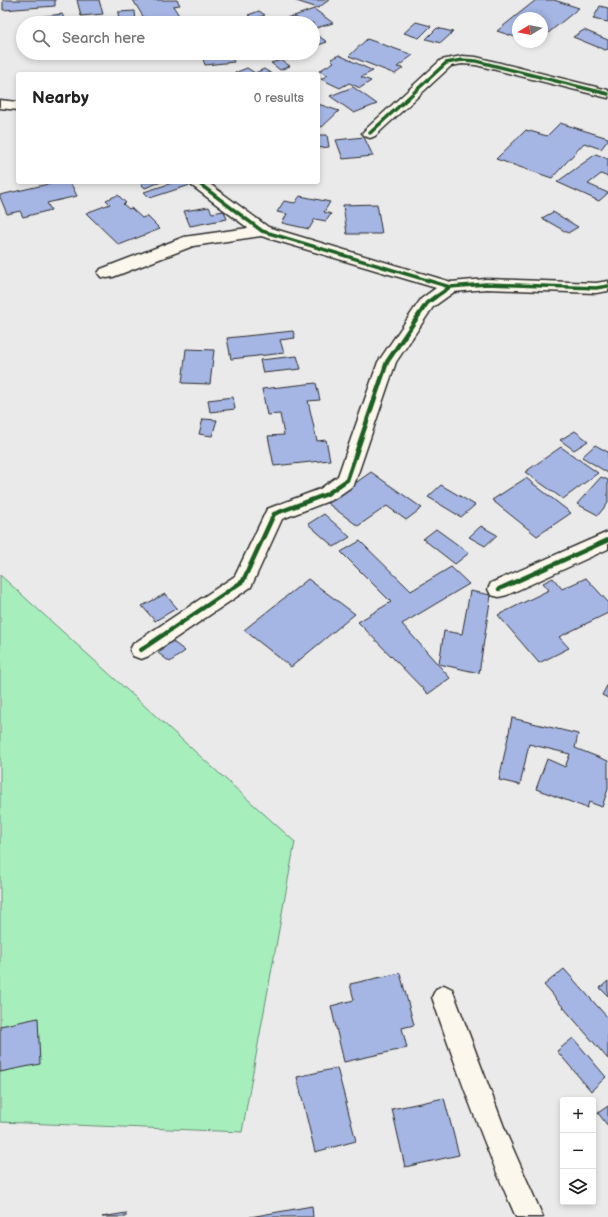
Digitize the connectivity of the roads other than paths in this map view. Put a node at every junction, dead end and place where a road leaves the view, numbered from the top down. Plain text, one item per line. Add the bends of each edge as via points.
1 (608, 94) edge
2 (0, 104) edge
3 (16, 106) edge
4 (370, 133) dead end
5 (200, 184) edge
6 (262, 231) junction
7 (107, 273) dead end
8 (608, 286) edge
9 (450, 287) junction
10 (608, 540) edge
11 (499, 589) dead end
12 (141, 650) dead end
13 (444, 997) dead end
14 (530, 1217) edge

1 - 4 street via 476,61 462,60 446,63
2 - 3 street
5 - 6 street
6 - 7 street via 190,241
6 - 9 street
8 - 9 street via 596,288 486,284
9 - 12 street via 427,303 387,362 347,480 327,494 274,514 243,581
10 - 11 street
13 - 14 lane via 481,1102

